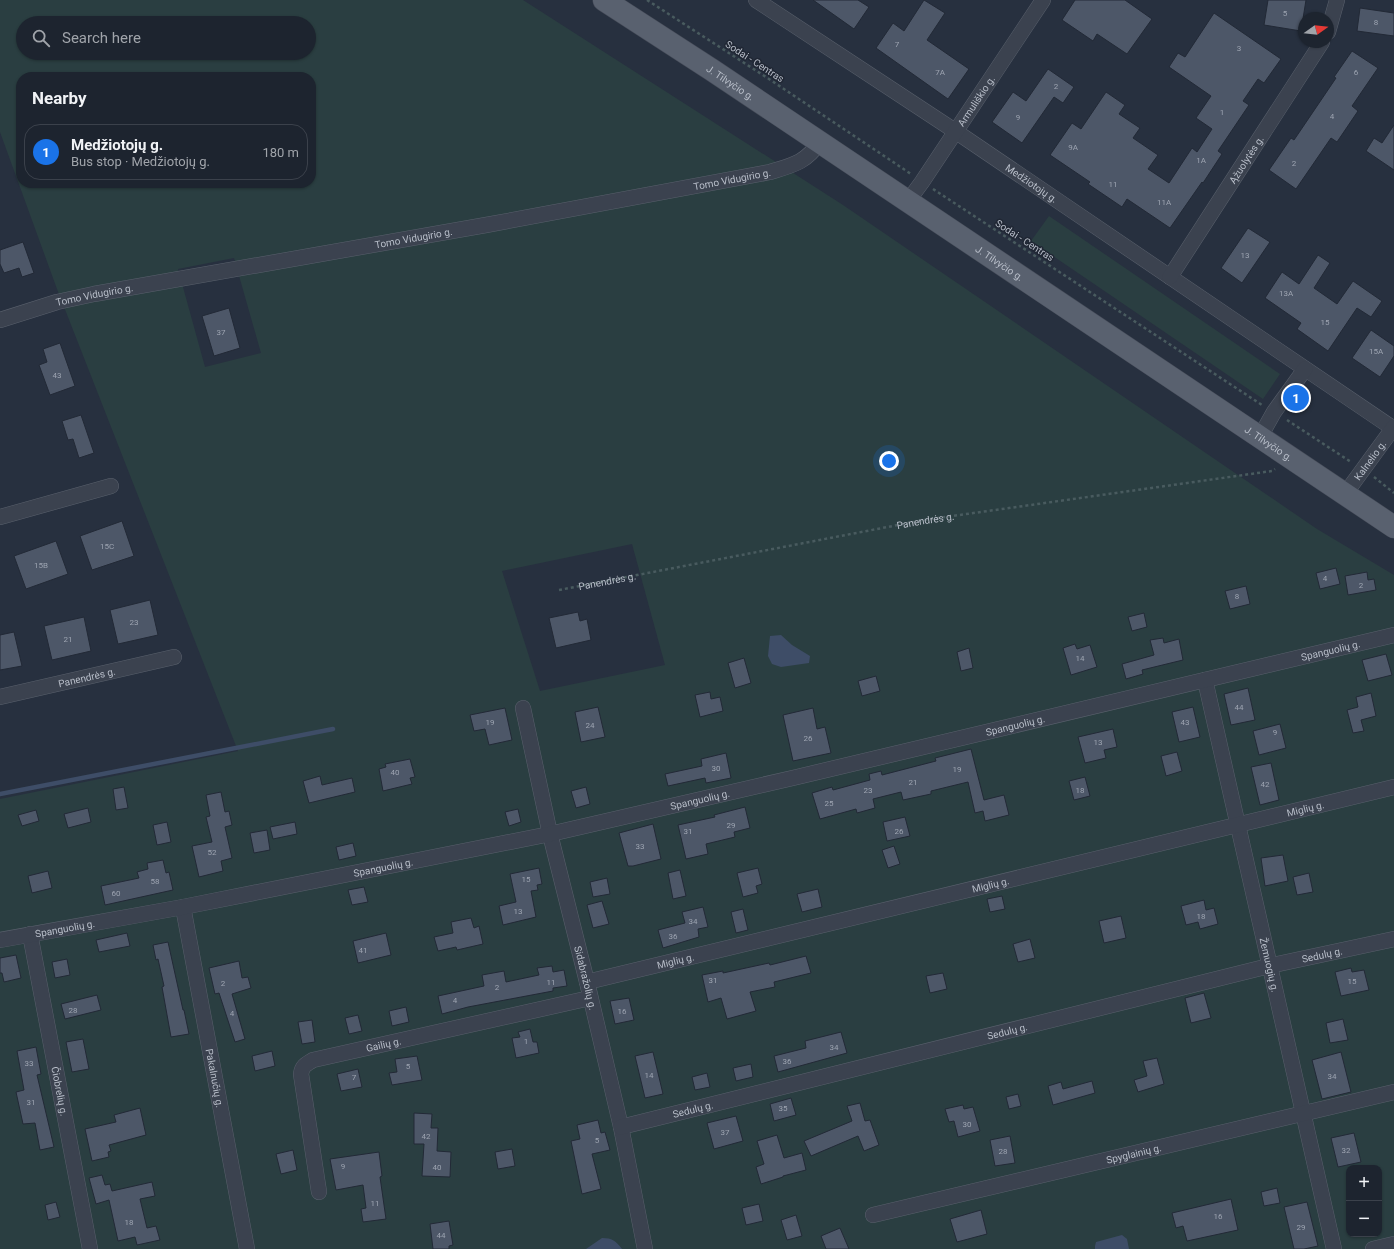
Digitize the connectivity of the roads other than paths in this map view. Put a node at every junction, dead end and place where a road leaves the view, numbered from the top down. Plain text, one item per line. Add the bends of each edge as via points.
1 (604, 0) edge
2 (756, 0) edge
3 (1043, 0) edge
4 (1337, 0) edge
5 (1334, 12) edge
6 (1318, 48) edge
7 (956, 132) junction
8 (820, 142) junction
9 (908, 201) junction
10 (1170, 277) junction
11 (0, 320) edge
12 (1306, 369) junction
13 (1394, 428) edge
14 (1260, 437) junction
15 (111, 486) dead end
16 (1345, 494) junction
17 (0, 518) edge
18 (1394, 527) edge
19 (1394, 635) edge
20 (174, 657) dead end
21 (1205, 680) junction
22 (0, 697) edge
23 (523, 708) dead end
24 (1394, 787) edge
25 (1238, 825) junction
26 (550, 834) junction
27 (182, 906) junction
28 (30, 934) junction
29 (1394, 938) edge
30 (0, 940) edge
31 (1269, 966) junction
32 (587, 982) junction
33 (590, 998) junction
34 (1394, 1092) edge
35 (1304, 1112) junction
36 (621, 1127) junction
37 (319, 1192) dead end
38 (873, 1215) dead end
39 (1394, 1244) edge
40 (90, 1249) edge
41 (246, 1249) edge
42 (645, 1249) edge
43 (1334, 1249) edge
44 (1373, 1249) edge

1 - 8 main road, J. Tilvyčio g.
2 - 7 street, Medžiotojų g.
3 - 7 street, Armuliškio g.
4 - 5 street
6 - 10 street, Ąžuolytės g.
7 - 9 street, Armuliškio g.
7 - 10 street, Medžiotojų g.
8 - 9 main road, J. Tilvyčio g.
8 - 11 street, Tomo Vidugirio g. via 803,160 770,172 94,294 57,302
9 - 14 main road, J. Tilvyčio g.
10 - 12 street, Medžiotojų g.
12 - 13 street, Medžiotojų g.
12 - 14 street via 1274,412
13 - 16 street, Kalnelio g.
14 - 16 main road, J. Tilvyčio g.
15 - 17 street
16 - 18 main road, J. Tilvyčio g.
19 - 21 street, Spanguolių g.
20 - 22 street, Panendrės g.
21 - 25 street, Žemuogių g.
21 - 26 street, Spanguolių g.
23 - 26 street, Sidabražolių g.
24 - 25 street, Miglių g.
25 - 31 street, Žemuogių g.
25 - 32 street, Miglių g.
26 - 27 street, Spanguolių g.
26 - 32 street, Sidabražolių g.
27 - 28 street, Spanguolių g.
27 - 41 street, Pakalnučių g.
28 - 30 street, Spanguolių g.
28 - 40 street, Čiobrelių g.
29 - 31 street, Sedulų g.
31 - 35 street, Žemuogių g.
31 - 36 street, Sedulų g.
32 - 33 street, Sidabražolių g.
33 - 36 street, Sidabražolių g.
33 - 37 street, Gailių g. via 307,1063 301,1074
34 - 35 street, Spyglainių g.
35 - 38 street, Spyglainių g.
35 - 43 street, Žemuogių g.
36 - 42 street, Sidabražolių g.
39 - 44 street

